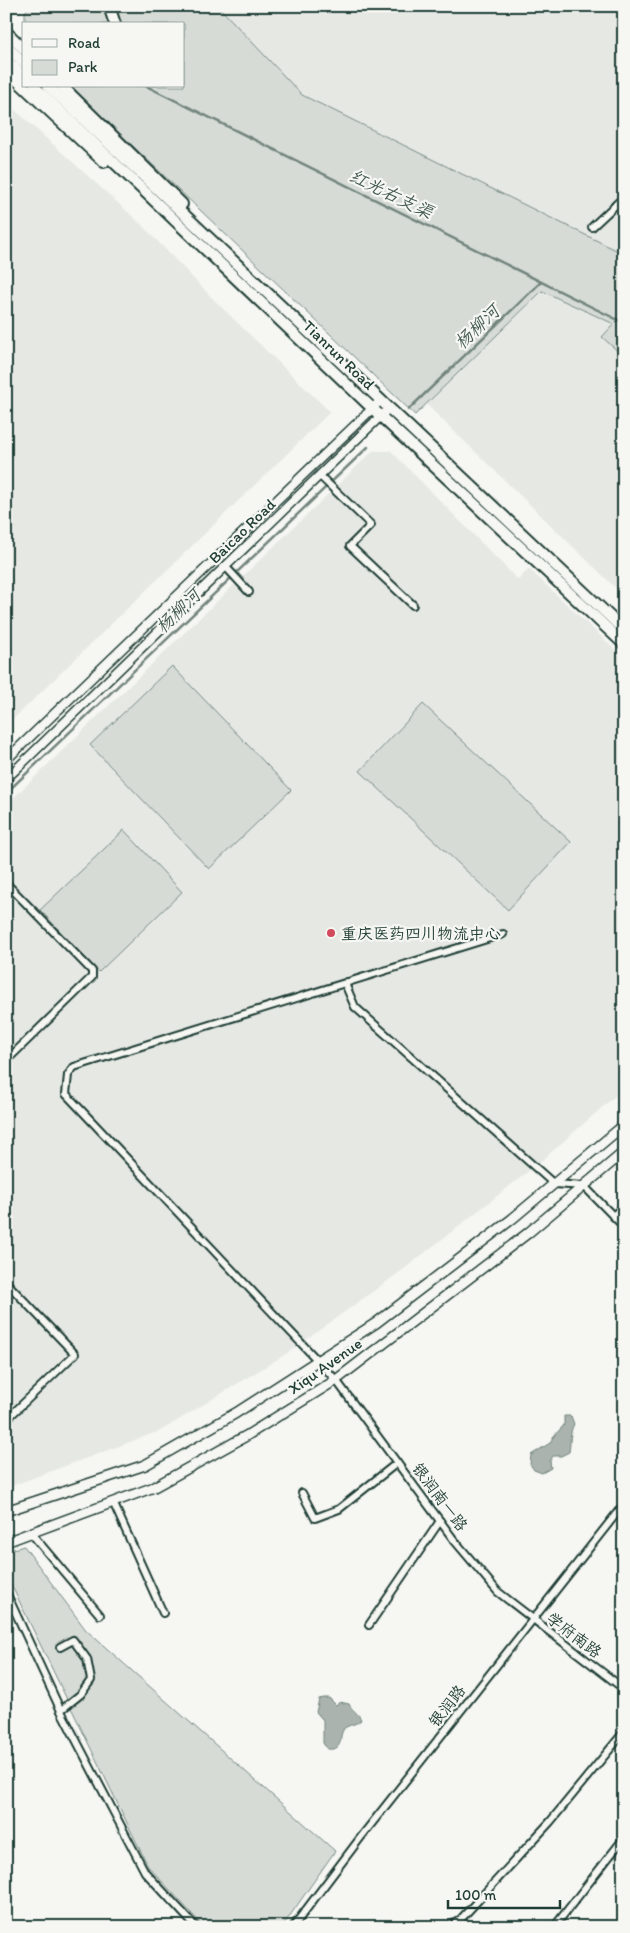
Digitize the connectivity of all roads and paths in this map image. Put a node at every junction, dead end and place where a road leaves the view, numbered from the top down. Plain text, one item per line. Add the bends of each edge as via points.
1 (109, 6) edge
2 (114, 22) edge
3 (6, 32) edge
4 (6, 46) edge
5 (22, 47) edge
6 (6, 60) edge
7 (22, 61) edge
8 (6, 70) edge
9 (22, 74) edge
10 (22, 85) edge
11 (25, 88) edge
12 (36, 88) edge
13 (50, 88) edge
14 (64, 88) edge
15 (103, 145) junction
16 (624, 197) edge
17 (592, 227) dead end
18 (205, 235) junction
19 (194, 238) junction
20 (372, 408) junction
21 (384, 408) junction
22 (319, 476) junction
23 (225, 566) junction
24 (249, 592) dead end
25 (413, 606) dead end
26 (624, 630) edge
27 (624, 644) edge
28 (6, 760) edge
29 (6, 779) edge
30 (6, 884) edge
31 (503, 934) dead end
32 (347, 982) junction
33 (6, 1061) edge
34 (624, 1125) edge
35 (624, 1152) edge
36 (554, 1184) junction
37 (584, 1186) junction
38 (624, 1206) edge
39 (613, 1216) junction
40 (624, 1227) edge
41 (6, 1282) edge
42 (319, 1360) junction
43 (336, 1380) junction
44 (6, 1420) edge
45 (398, 1463) junction
46 (302, 1493) dead end
47 (113, 1502) junction
48 (624, 1504) edge
49 (6, 1511) edge
50 (440, 1521) junction
51 (31, 1533) junction
52 (6, 1542) edge
53 (6, 1592) edge
54 (163, 1613) dead end
55 (100, 1615) dead end
56 (532, 1620) junction
57 (369, 1625) dead end
58 (60, 1647) dead end
59 (624, 1689) edge
60 (61, 1710) junction
61 (624, 1732) edge
62 (371, 1812) dead end
63 (376, 1818) junction
64 (624, 1838) edge
65 (460, 1920) junction
66 (196, 1927) edge
67 (293, 1927) edge
68 (448, 1927) edge
69 (466, 1927) edge
70 (554, 1927) edge

1 - 2 main road
3 - 5 main road
4 - 7 main road
6 - 9 main road
8 - 10 main road
11 - 19 main road via 160,215
12 - 15 main road, Tianrun Road
13 - 15 main road, Tianrun Road
14 - 18 main road via 179,201
15 - 18 main road, Tianrun Road
15 - 19 main road, Tianrun Road
16 - 17 street
18 - 21 main road, Tianrun Road
19 - 20 main road, Tianrun Road
20 - 21 main road, Tianrun Road
20 - 28 street, Baicao Road
21 - 22 street, Baicao Road
21 - 26 main road, Tianrun Road
21 - 27 main road, Tianrun Road
22 - 23 street, Baicao Road
22 - 25 street via 371,525 350,546
23 - 24 street
23 - 29 street, Baicao Road
30 - 33 street via 92,971 92,977
31 - 32 street
32 - 36 street via 355,1007
32 - 42 street, 银润南一路 via 74,1067 68,1075 66,1094
34 - 36 main road, Xiqu Avenue
35 - 37 main road, Xiqu Avenue
36 - 37 street
36 - 42 main road, Xiqu Avenue via 376,1323
37 - 39 street
37 - 43 main road, Xiqu Avenue via 528,1233
38 - 39 street
39 - 40 street
41 - 44 street via 75,1354
42 - 43 street, 银润南一路
42 - 49 main road, Xiqu Avenue via 146,1465
43 - 45 street, 银润南一路
43 - 47 main road, Xiqu Avenue via 246,1436 154,1487
45 - 46 street via 339,1509 315,1518
45 - 50 street, 银润南一路
47 - 51 main road, Xiqu Avenue
47 - 54 street
48 - 56 street, 银润路
50 - 56 street, 银润南一路 via 498,1592
50 - 57 street
51 - 52 main road, Xiqu Avenue
51 - 55 street
53 - 60 street
56 - 59 street, 学府南路
56 - 63 street, 银润路
58 - 60 street via 73,1640 87,1660 92,1680
60 - 66 street via 145,1872
61 - 65 street via 550,1822
62 - 63 street
63 - 67 street, 银润路
64 - 70 street
65 - 68 street
65 - 69 street

